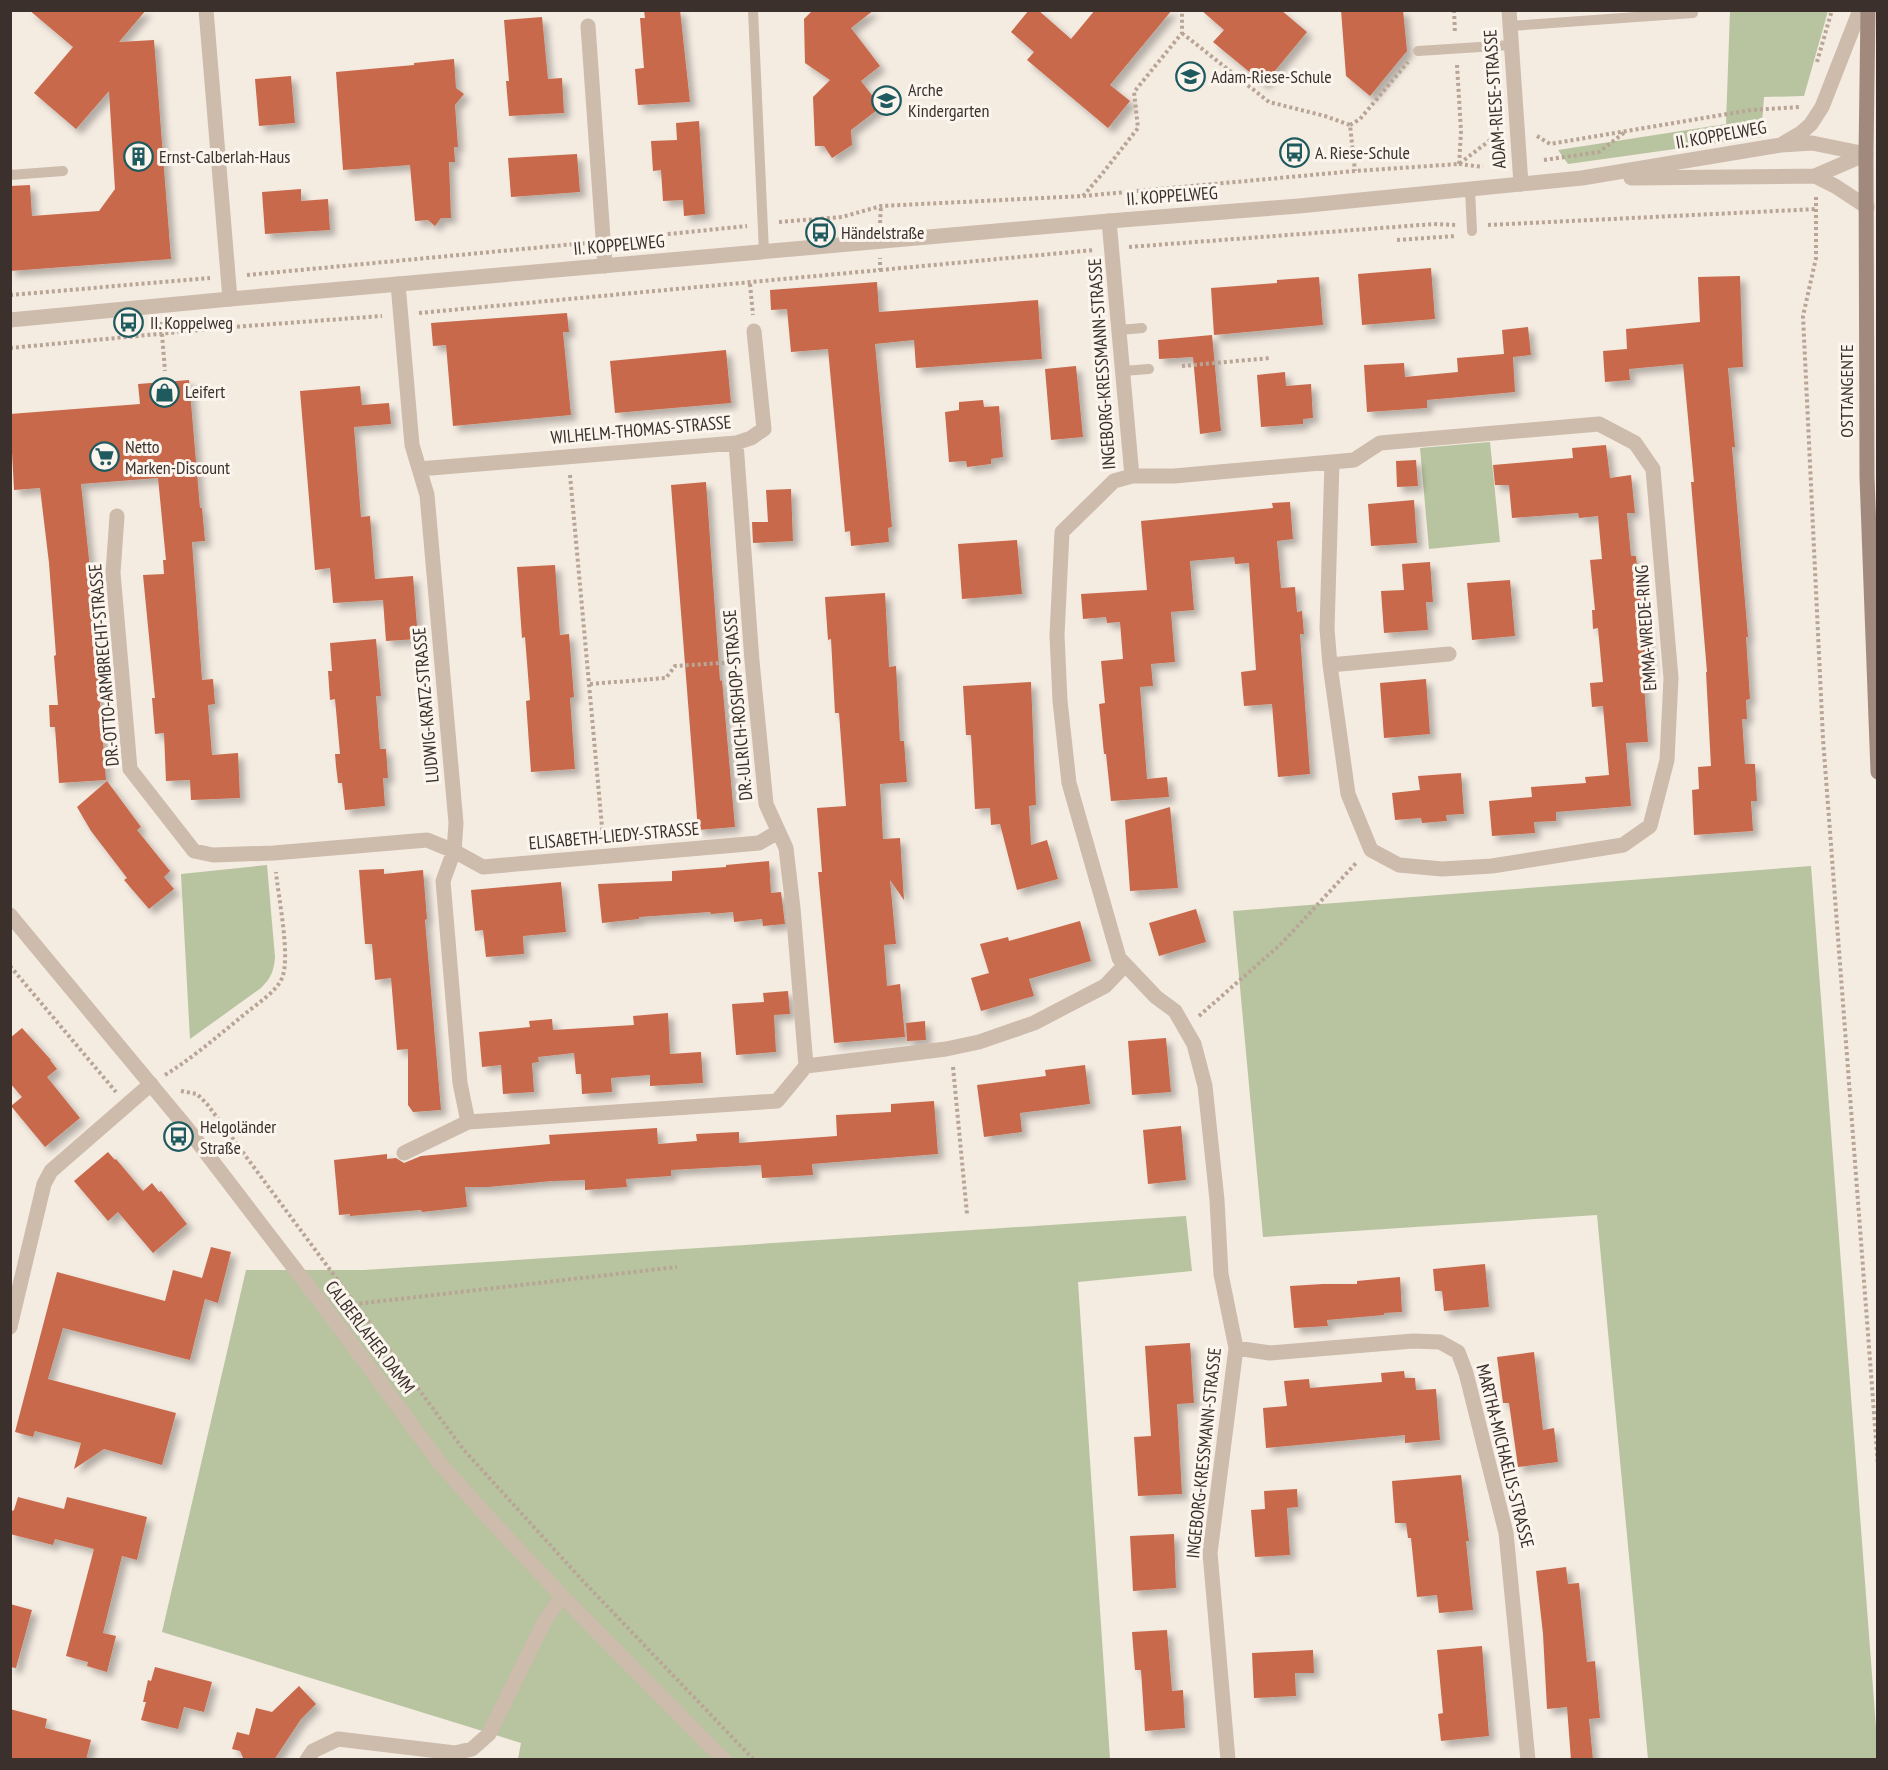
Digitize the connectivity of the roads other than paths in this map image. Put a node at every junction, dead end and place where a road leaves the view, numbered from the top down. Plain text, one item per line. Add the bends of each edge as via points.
1 (206, 10) edge
2 (753, 10) edge
3 (1509, 10) edge
4 (1860, 10) edge
5 (1868, 10) edge
6 (1693, 13) dead end
7 (588, 26) dead end
8 (1510, 26) junction
9 (1511, 45) junction
10 (1418, 51) road end
11 (1781, 145) junction
12 (1872, 153) edge
13 (63, 171) dead end
14 (10, 175) edge
15 (1815, 176) junction
16 (1582, 178) junction
17 (1521, 184) junction
18 (1462, 189) junction
19 (1867, 207) junction
20 (1109, 221) junction
21 (1469, 230) road end
22 (764, 252) junction
23 (605, 266) junction
24 (398, 284) junction
25 (230, 299) junction
26 (10, 320) edge
27 (1142, 328) dead end
28 (1120, 330) junction
29 (754, 331) road end
30 (1149, 369) dead end
31 (1123, 371) junction
32 (735, 443) junction
33 (1332, 462) junction
34 (419, 470) junction
35 (1132, 476) junction
36 (117, 516) dead end
37 (1449, 654) dead end
38 (1330, 664) junction
39 (1878, 772) edge
40 (777, 832) junction
41 (454, 851) junction
42 (10, 915) edge
43 (1125, 965) junction
44 (806, 1066) junction
45 (151, 1084) junction
46 (468, 1122) junction
47 (404, 1153) dead end
48 (10, 1327) edge
49 (1236, 1348) junction
50 (562, 1596) junction
51 (307, 1760) edge
52 (724, 1760) edge
53 (1228, 1760) edge
54 (1528, 1760) edge

1 - 25 street
2 - 22 lane
3 - 8 street, ADAM-RIESE-STRASSE
4 - 11 street via 1822,107 1811,124
5 - 12 main road, OSTTANGENTE
6 - 8 lane
7 - 23 street
8 - 9 street, ADAM-RIESE-STRASSE
9 - 10 lane
9 - 17 street, ADAM-RIESE-STRASSE
11 - 12 street, II. KOPPELWEG via 1812,143
11 - 16 street, II. KOPPELWEG
12 - 15 street, II. KOPPELWEG
12 - 19 main road, OSTTANGENTE
13 - 14 lane
15 - 16 street, II. KOPPELWEG
15 - 19 street, II. KOPPELWEG
16 - 17 street, II. KOPPELWEG
17 - 18 street, II. KOPPELWEG
18 - 20 street, II. KOPPELWEG
18 - 21 lane
19 - 39 main road, OSTTANGENTE via 1867,477
20 - 22 street, II. KOPPELWEG
20 - 28 street, INGEBORG-KRESSMANN-STRASSE
22 - 23 street, II. KOPPELWEG
23 - 24 street, II. KOPPELWEG
24 - 25 street, II. KOPPELWEG
24 - 34 street, LUDWIG-KRATZ-STRASSE via 412,445
25 - 26 street, II. KOPPELWEG
27 - 28 lane
28 - 31 street, INGEBORG-KRESSMANN-STRASSE
29 - 32 street, WILHELM-THOMAS-STRASSE via 764,429
30 - 31 lane
31 - 35 street, INGEBORG-KRESSMANN-STRASSE
32 - 34 street, WILHELM-THOMAS-STRASSE
32 - 40 street, DR.-ULRICH-ROSHOP-STRASSE via 766,804
33 - 35 street, EMMA-WREDE-RING
33 - 38 street
33 - 38 street, EMMA-WREDE-RING via 1354,460 1380,443 1599,424 1635,443 1653,469 1671,678 1667,760 1650,826 1623,845 1492,866 1399,865 1371,850 1348,794
34 - 41 street, LUDWIG-KRATZ-STRASSE via 430,530 456,823
35 - 43 street, INGEBORG-KRESSMANN-STRASSE via 1114,482 1062,532 1057,635 1069,783 1119,958
36 - 41 street, DR.-OTTO-ARMBRECHT-STRASSE via 113,573 130,769 194,851 213,855 274,853 426,840
37 - 38 street
40 - 41 street, ELISABETH-LIEDY-STRASSE via 759,843 483,867
40 - 44 street, DR.-ULRICH-ROSHOP-STRASSE via 786,848
41 - 46 street, LUDWIG-KRATZ-STRASSE via 443,880 460,1083
42 - 45 street, CALBERLAHER DAMM
43 - 44 street via 1105,986 1034,1023 979,1042
43 - 49 street, INGEBORG-KRESSMANN-STRASSE via 1175,1011 1194,1044 1205,1086 1221,1274
44 - 46 street via 777,1101
45 - 48 street via 51,1171 44,1184
45 - 50 street, CALBERLAHER DAMM via 439,1462
46 - 47 street
49 - 53 street, INGEBORG-KRESSMANN-STRASSE via 1210,1553
49 - 54 street, MARTHA-MICHAELIS-STRASSE via 1270,1353 1413,1341 1440,1342 1458,1352 1506,1533
50 - 51 street via 543,1622 489,1734 472,1749 455,1753 338,1739 313,1751
50 - 52 street, CALBERLAHER DAMM

